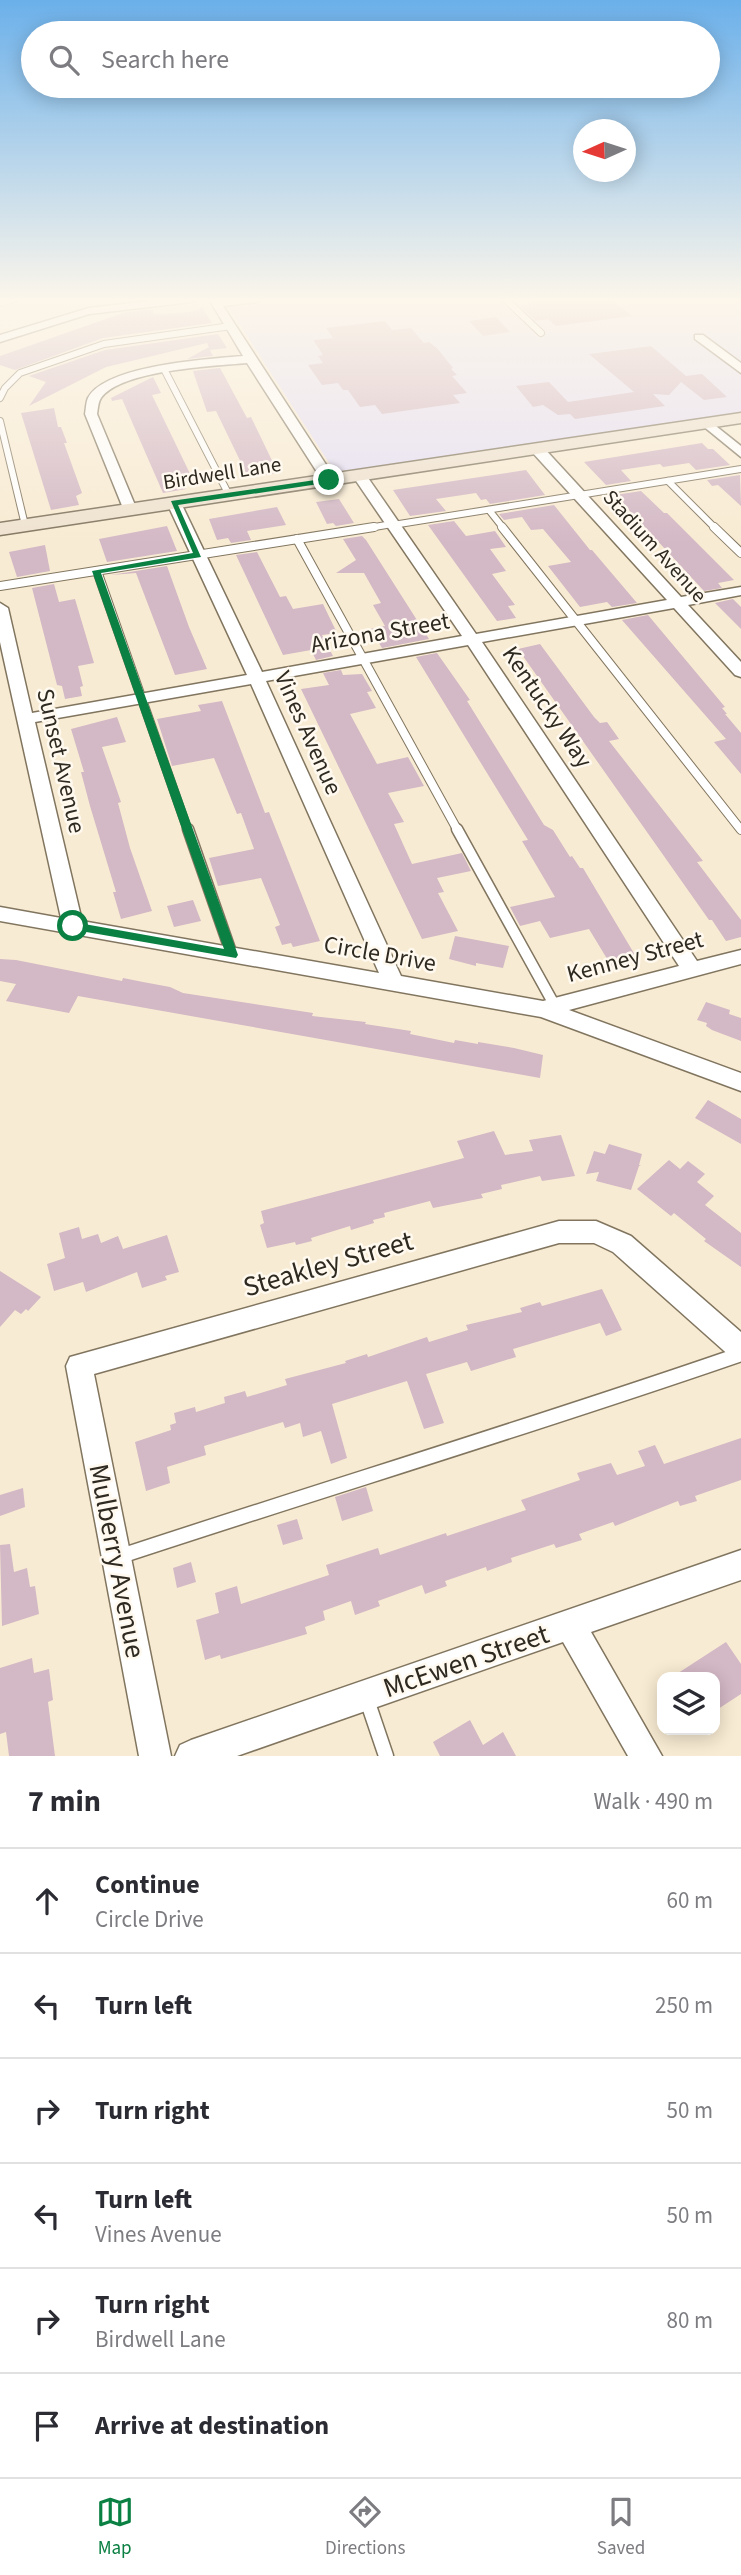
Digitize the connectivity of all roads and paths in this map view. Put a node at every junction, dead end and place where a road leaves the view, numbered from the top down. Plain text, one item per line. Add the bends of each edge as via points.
1 (12, 381) edge
2 (117, 381) edge
3 (170, 381) edge
4 (264, 381) edge
5 (0, 398) edge
6 (741, 418) edge
7 (0, 421) edge
8 (707, 423) junction
9 (537, 449) junction
10 (741, 453) edge
11 (741, 469) edge
12 (359, 475) junction
13 (329, 480) junction
14 (668, 481) junction
15 (229, 495) junction
16 (580, 495) junction
17 (173, 503) junction
18 (130, 510) junction
19 (489, 510) junction
20 (393, 524) junction
21 (25, 525) junction
22 (0, 529) edge
23 (297, 539) junction
24 (741, 553) edge
25 (198, 555) junction
26 (96, 571) junction
27 (0, 586) edge
28 (741, 591) edge
29 (678, 603) junction
30 (0, 608) edge
31 (576, 621) junction
32 (472, 639) junction
33 (363, 659) junction
34 (741, 672) edge
35 (256, 677) junction
36 (141, 698) junction
37 (26, 719) junction
38 (741, 830) edge
39 (0, 914) edge
40 (73, 926) junction
41 (232, 955) junction
42 (741, 957) edge
43 (691, 968) junction
44 (394, 984) junction
45 (549, 1007) junction
46 (741, 1082) edge
47 (741, 1349) edge
48 (741, 1354) edge
49 (79, 1366) joint
50 (117, 1558) junction
51 (741, 1565) edge
52 (570, 1625) junction
53 (366, 1695) junction
54 (155, 1756) edge
55 (191, 1756) edge
56 (386, 1756) edge
57 (646, 1756) edge

1 - 5 lane
2 - 18 street via 95,394 89,404
3 - 15 lane
4 - 13 street
6 - 8 main road, Birdwell Lane
7 - 21 lane
8 - 9 main road, Birdwell Lane
8 - 10 street
9 - 12 main road, Birdwell Lane
9 - 16 street, Stadium Avenue
11 - 14 lane
12 - 13 main road, Birdwell Lane
12 - 20 street, Kentucky Way
13 - 15 main road, Birdwell Lane
14 - 16 lane
14 - 24 lane
15 - 17 main road, Birdwell Lane
16 - 19 lane
16 - 29 street, Stadium Avenue
17 - 18 main road, Birdwell Lane
17 - 25 street, Vines Avenue
18 - 21 main road, Birdwell Lane
19 - 20 lane
19 - 31 lane
20 - 23 lane
20 - 32 street, Kentucky Way
21 - 22 main road, Birdwell Lane
23 - 25 lane
23 - 33 lane
25 - 26 lane
25 - 35 street, Vines Avenue
26 - 27 lane
26 - 36 lane
28 - 29 street, Arizona Street
29 - 31 street, Arizona Street
29 - 34 street, Stadium Avenue
30 - 37 street, Sunset Avenue
31 - 32 street, Arizona Street
31 - 38 lane
32 - 33 street, Arizona Street
32 - 43 street, Kentucky Way
33 - 35 street, Arizona Street
33 - 45 lane
35 - 36 street, Arizona Street
35 - 44 street, Vines Avenue
36 - 37 street, Arizona Street
36 - 41 lane
37 - 40 street, Sunset Avenue
39 - 40 street, Circle Drive
40 - 41 street, Circle Drive
41 - 44 street, Circle Drive
42 - 43 street, Kenney Street
43 - 45 street, Kenney Street
44 - 45 street, Circle Drive
45 - 46 street, Circle Drive
47 - 49 street, Steakley Street via 622,1244 596,1233 559,1232
48 - 50 lane
49 - 50 street, Mulberry Avenue
50 - 54 street, Mulberry Avenue
51 - 52 street, McEwen Street
52 - 53 street, McEwen Street
52 - 57 street
53 - 55 street, McEwen Street
53 - 56 lane

